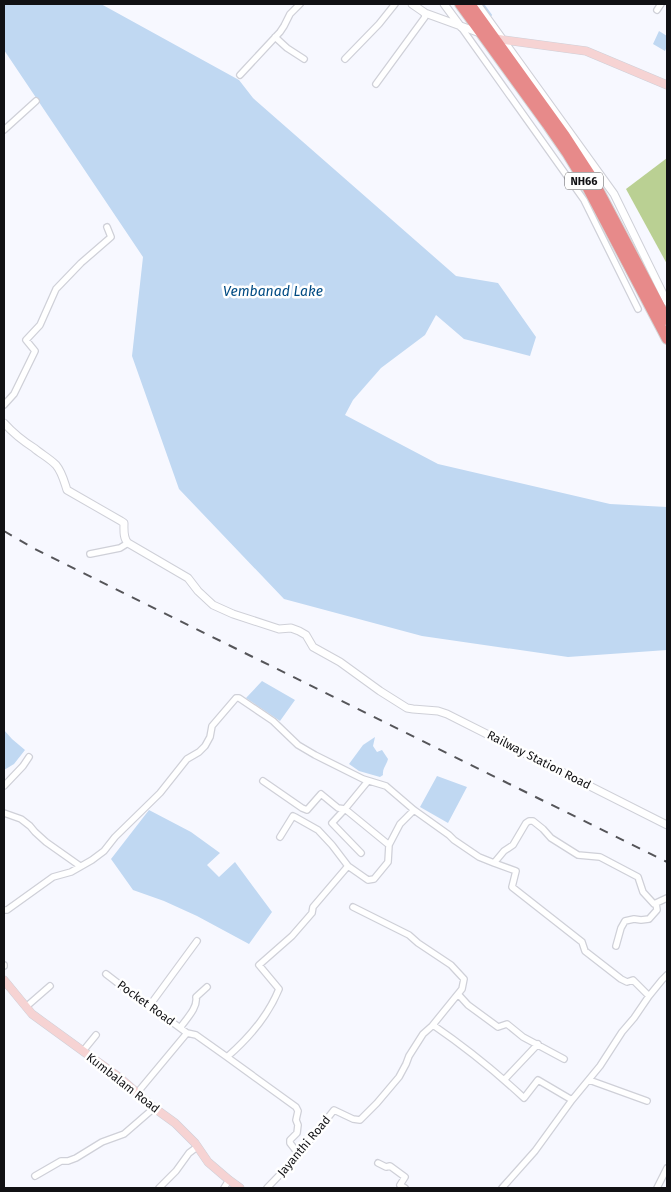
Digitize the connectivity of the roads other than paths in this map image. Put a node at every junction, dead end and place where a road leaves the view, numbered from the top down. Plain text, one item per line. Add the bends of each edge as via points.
1 (300, 4) edge
2 (396, 4) edge
3 (412, 4) edge
4 (444, 4) edge
5 (460, 4) edge
6 (470, 4) edge
7 (477, 4) edge
8 (661, 4) edge
9 (657, 10) dead end
10 (424, 12) junction
11 (461, 27) junction
12 (482, 34) junction
13 (275, 37) junction
14 (499, 39) junction
15 (304, 59) dead end
16 (345, 59) dead end
17 (240, 75) dead end
18 (376, 84) dead end
19 (667, 85) edge
20 (36, 101) dead end
21 (4, 130) edge
22 (107, 227) dead end
23 (667, 302) edge
24 (638, 309) dead end
25 (667, 320) edge
26 (667, 340) edge
27 (4, 405) edge
28 (4, 423) edge
29 (128, 543) junction
30 (90, 554) dead end
31 (29, 757) dead end
32 (263, 781) dead end
33 (368, 781) junction
34 (4, 786) edge
35 (344, 809) junction
36 (414, 810) junction
37 (4, 813) edge
38 (667, 824) edge
39 (280, 837) dead end
40 (389, 845) junction
41 (361, 853) dead end
42 (494, 863) junction
43 (80, 866) junction
44 (348, 866) junction
45 (667, 898) edge
46 (656, 903) junction
47 (353, 907) dead end
48 (4, 910) edge
49 (197, 941) dead end
50 (616, 946) dead end
51 (106, 974) dead end
52 (667, 975) edge
53 (4, 980) edge
54 (50, 986) dead end
55 (207, 987) dead end
56 (458, 994) junction
57 (648, 996) junction
58 (150, 1005) junction
59 (27, 1006) junction
60 (433, 1025) junction
61 (180, 1028) junction
62 (187, 1033) junction
63 (96, 1035) dead end
64 (538, 1044) junction
65 (83, 1051) junction
66 (228, 1057) junction
67 (564, 1059) dead end
68 (504, 1080) junction
69 (589, 1080) junction
70 (137, 1092) junction
71 (572, 1100) junction
72 (647, 1101) dead end
73 (154, 1108) junction
74 (197, 1147) junction
75 (296, 1158) junction
76 (378, 1163) dead end
77 (667, 1168) edge
78 (35, 1176) dead end
79 (229, 1180) junction
80 (158, 1188) edge
81 (224, 1188) edge
82 (240, 1188) edge
83 (267, 1188) edge
84 (405, 1188) edge
85 (502, 1188) edge
86 (657, 1188) edge

1 - 13 street
2 - 16 street
3 - 10 street
4 - 11 street
5 - 12 highway, NH66
6 - 14 highway, NH66
7 - 14 street
8 - 9 street
10 - 11 street
10 - 18 street via 426,17
11 - 12 street
11 - 24 street via 584,200
12 - 14 highway
12 - 26 highway, NH66 via 584,181
13 - 15 street
13 - 17 street
14 - 19 main road via 586,51
14 - 23 street via 614,194
14 - 25 highway, NH66 via 591,176
20 - 21 street
22 - 27 street via 111,237 56,289 40,325 26,340 35,351 14,394
28 - 29 street via 55,464 67,490 124,523 124,537
29 - 30 street via 120,548
29 - 38 street, Railway Station Road via 188,578 213,605 279,629 291,628 306,634 313,647 407,708 447,714
31 - 34 street
32 - 35 street via 307,810 321,794
33 - 35 street
33 - 36 street via 386,786
33 - 43 street via 298,745 273,721 236,698 212,726 205,746 188,759 104,851
35 - 40 street
35 - 41 street via 332,822
36 - 40 street via 400,824
36 - 42 street via 479,857
37 - 43 street via 21,819
39 - 44 street via 293,816 318,830
40 - 44 street via 388,862 374,879 368,880
42 - 46 street via 513,845 529,821 578,855 600,857 638,877 643,892
42 - 57 street via 516,871 512,887 582,942 585,951 621,979 633,980
43 - 48 street via 72,872 53,877
44 - 66 street via 313,907 303,924 259,965 278,989 276,997 260,1023
45 - 46 street
46 - 50 street via 657,910 649,919 626,922
47 - 56 street via 409,935 451,965 464,980
49 - 58 street
51 - 58 street, Pocket Road
52 - 57 street
53 - 59 main road, Kumbalam Road
54 - 59 street
55 - 61 street, Pocket Road via 196,997 195,1007
56 - 60 street, Jayanthi Road
56 - 64 street via 498,1027 507,1024
57 - 69 street
58 - 61 street, Pocket Road
59 - 65 main road, Kumbalam Road via 32,1014
60 - 68 street
60 - 75 street, Jayanthi Road via 423,1034 398,1077 360,1120 334,1110
61 - 62 street, Pocket Road
62 - 66 street, Pocket Road via 196,1035
62 - 70 street
63 - 65 street
64 - 67 street
64 - 68 street
65 - 70 main road, Kumbalam Road
66 - 75 street, Pocket Road via 296,1107 297,1133 290,1140 297,1152
68 - 71 street via 524,1098 538,1080
69 - 71 street
69 - 72 street
70 - 73 main road, Kumbalam Road
71 - 85 street via 535,1151
73 - 74 main road, Kumbalam Road via 176,1123
73 - 78 street via 124,1134
74 - 79 main road, Kumbalam Road via 208,1162
74 - 80 street
75 - 83 street, Jayanthi Road
76 - 84 street via 386,1168 390,1166 405,1177 400,1184
77 - 86 street
79 - 81 street
79 - 82 main road, Kumbalam Road

